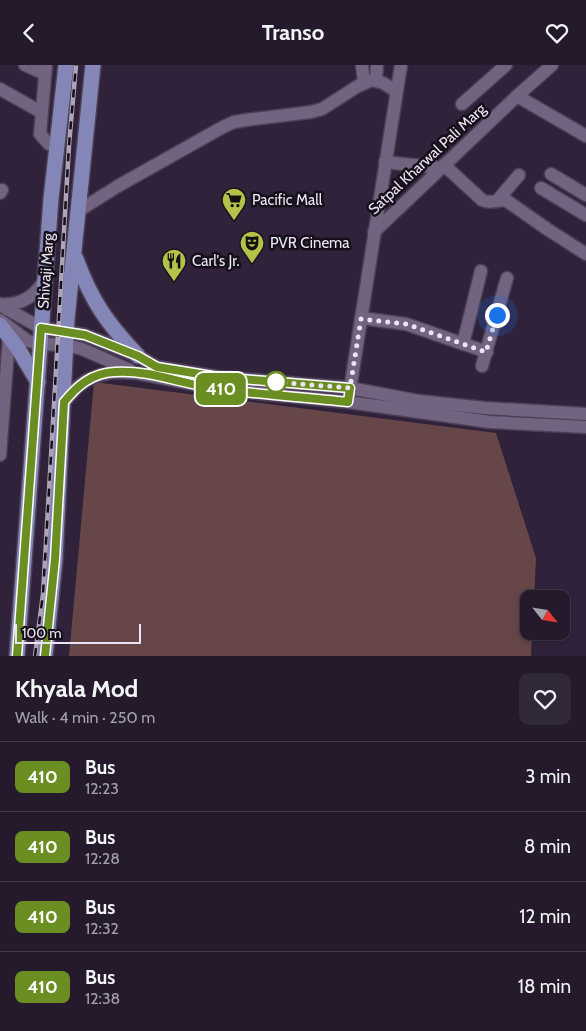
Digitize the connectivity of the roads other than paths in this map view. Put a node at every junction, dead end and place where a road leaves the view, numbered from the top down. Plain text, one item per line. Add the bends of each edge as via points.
1 (25, 65) edge
2 (66, 65) edge
3 (93, 65) edge
4 (362, 65) edge
5 (377, 65) edge
6 (401, 65) edge
7 (506, 65) edge
8 (552, 65) edge
9 (45, 70) edge
10 (370, 82) junction
11 (0, 89) edge
12 (396, 91) junction
13 (518, 96) junction
14 (462, 104) dead end
15 (41, 112) junction
16 (586, 136) edge
17 (56, 144) junction
18 (386, 162) junction
19 (442, 167) junction
20 (551, 174) dead end
21 (518, 175) dead end
22 (541, 188) dead end
23 (586, 195) edge
24 (497, 201) junction
25 (80, 210) junction
26 (586, 215) edge
27 (374, 231) junction
28 (586, 254) edge
29 (75, 255) junction
30 (481, 271) dead end
31 (46, 277) junction
32 (507, 278) dead end
33 (0, 304) edge
34 (361, 319) junction
35 (0, 320) edge
36 (41, 328) junction
37 (5, 331) edge
38 (67, 338) junction
39 (41, 344) junction
40 (463, 344) junction
41 (486, 352) junction
42 (138, 356) junction
43 (482, 366) dead end
44 (136, 373) junction
45 (38, 382) junction
46 (350, 388) junction
47 (2, 400) edge
48 (64, 402) junction
49 (348, 402) junction
50 (586, 414) edge
51 (586, 427) edge
52 (0, 455) edge
53 (17, 656) edge
54 (45, 656) edge

1 - 9 street
2 - 17 main road, Shivaji Marg
3 - 25 main road, Shivaji Marg
4 - 10 street
5 - 10 street
6 - 12 street
7 - 14 street
8 - 13 street, Satpal Kharwal Pali Marg
9 - 15 street
10 - 12 street
10 - 25 street via 322,109 234,122
11 - 15 street
12 - 18 street
13 - 16 street
13 - 19 street, Satpal Kharwal Pali Marg
15 - 17 street via 40,134 49,144
17 - 31 main road, Shivaji Marg
18 - 19 street
18 - 27 street
19 - 24 street via 478,198 488,203
19 - 27 street, Satpal Kharwal Pali Marg
20 - 23 street
21 - 24 street
22 - 26 street
24 - 28 street via 508,201
25 - 29 main road, Shivaji Marg
27 - 34 street, Satpal Kharwal Pali Marg
29 - 38 main road, Shivaji Marg
29 - 42 main road via 99,309
30 - 40 street
31 - 33 street via 42,286 27,299
31 - 36 main road, Shivaji Marg
32 - 41 street
33 - 36 street
34 - 40 street via 406,324
34 - 46 street, Satpal Kharwal Pali Marg
35 - 39 street via 28,341
36 - 38 street
36 - 39 main road, Shivaji Marg
37 - 45 main road
37 - 47 street
38 - 39 street
38 - 42 street via 85,335
38 - 44 street via 82,349
38 - 48 main road, Shivaji Marg
39 - 45 main road, Shivaji Marg
40 - 41 street
41 - 43 street
42 - 46 street via 157,367 218,377
44 - 48 street via 114,372 87,380
44 - 49 street via 218,389
45 - 53 main road, Shivaji Marg
46 - 49 street, Satpal Kharwal Pali Marg
46 - 50 street via 420,401
47 - 52 street
48 - 54 main road, Shivaji Marg via 55,559
49 - 51 street via 490,422

